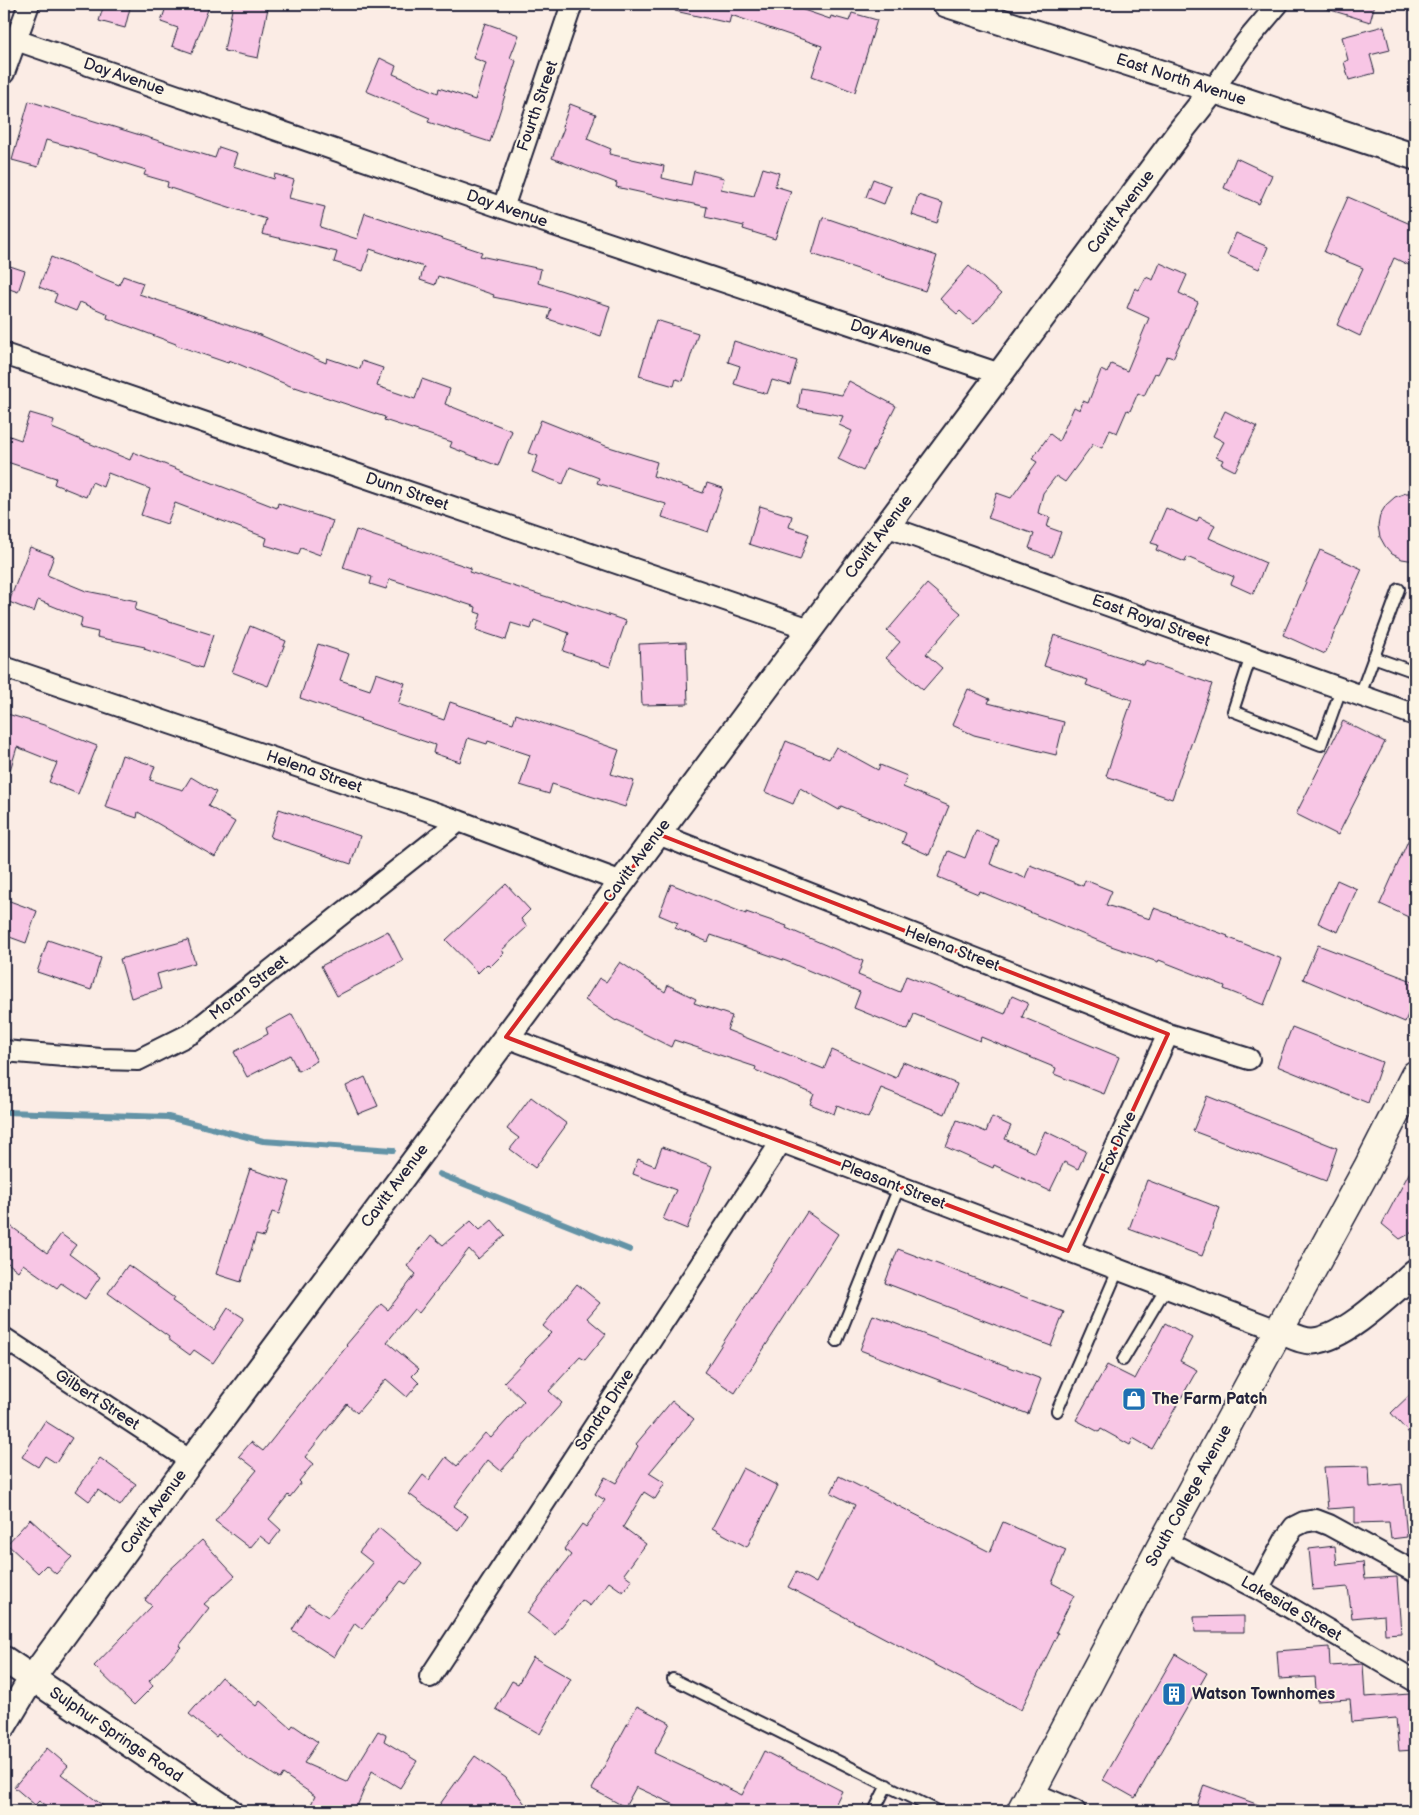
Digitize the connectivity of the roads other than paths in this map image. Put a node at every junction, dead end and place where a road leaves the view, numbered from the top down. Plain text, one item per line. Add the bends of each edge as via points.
1 (29, 4) edge
2 (572, 4) edge
3 (946, 4) edge
4 (1278, 4) edge
5 (16, 40) junction
6 (4, 74) edge
7 (1213, 90) junction
8 (1415, 157) edge
9 (503, 208) junction
10 (4, 354) edge
11 (1000, 374) junction
12 (886, 526) junction
13 (1399, 589) dead end
14 (810, 630) junction
15 (1251, 656) junction
16 (1373, 657) junction
17 (4, 666) edge
18 (1415, 672) edge
19 (1350, 692) junction
20 (1415, 715) edge
21 (459, 821) junction
22 (658, 834) junction
23 (622, 882) junction
24 (1168, 1034) junction
25 (506, 1037) junction
26 (4, 1051) edge
27 (1248, 1059) dead end
28 (1415, 1075) edge
29 (781, 1142) junction
30 (900, 1187) junction
31 (1068, 1251) junction
32 (1118, 1270) junction
33 (1415, 1272) edge
34 (1166, 1288) junction
35 (1280, 1331) junction
36 (4, 1338) edge
37 (837, 1340) dead end
38 (1123, 1360) dead end
39 (1057, 1411) dead end
40 (191, 1461) junction
41 (1164, 1541) junction
42 (1415, 1572) edge
43 (1258, 1589) junction
44 (4, 1660) edge
45 (430, 1677) dead end
46 (32, 1678) junction
47 (673, 1679) dead end
48 (1415, 1680) edge
49 (4, 1725) edge
50 (887, 1786) junction
51 (1026, 1802) edge
52 (229, 1811) edge
53 (874, 1811) edge
54 (938, 1811) edge
55 (1075, 1811) edge

1 - 5 street
2 - 9 street, Fourth Street
3 - 7 street, East North Avenue
4 - 7 street, Cavitt Avenue via 1246,42
5 - 6 street
5 - 9 street, Day Avenue
7 - 8 street, East North Avenue
7 - 11 street, Cavitt Avenue
9 - 11 street, Day Avenue
10 - 14 street, Dunn Street
11 - 12 street, Cavitt Avenue
12 - 14 street, Cavitt Avenue
12 - 15 street, East Royal Street
13 - 16 lane
14 - 22 street, Cavitt Avenue
15 - 19 street, East Royal Street
15 - 19 lane via 1233,711 1321,745
16 - 18 lane
16 - 19 lane
17 - 21 street, Helena Street
19 - 20 street, East Royal Street
21 - 23 street, Helena Street
21 - 26 street, Moran Street via 192,1033 161,1049 138,1060
22 - 23 street, Cavitt Avenue
22 - 24 street, Helena Street
23 - 25 street, Cavitt Avenue
24 - 27 street, Helena Street
24 - 31 street, Fox Drive
25 - 29 street, Pleasant Street
25 - 40 street, Cavitt Avenue
28 - 35 main road, South College Avenue
29 - 30 street, Pleasant Street
29 - 45 street, Sandra Drive
30 - 31 street, Pleasant Street
30 - 37 lane
31 - 32 street, Pleasant Street
32 - 34 street, Pleasant Street
32 - 39 lane
33 - 35 street via 1386,1298 1328,1339 1311,1342
34 - 35 street, Pleasant Street
34 - 38 lane
35 - 41 main road, South College Avenue
36 - 40 street, Gilbert Street
40 - 46 street, Cavitt Avenue
41 - 43 street, Lakeside Street
41 - 51 main road, South College Avenue
42 - 43 street via 1329,1524 1316,1520 1294,1527
43 - 48 street, Lakeside Street
44 - 46 street, Sulphur Springs Road
46 - 49 street, Cavitt Avenue
46 - 52 street, Sulphur Springs Road
47 - 50 lane
50 - 53 lane
50 - 54 lane
51 - 55 street

